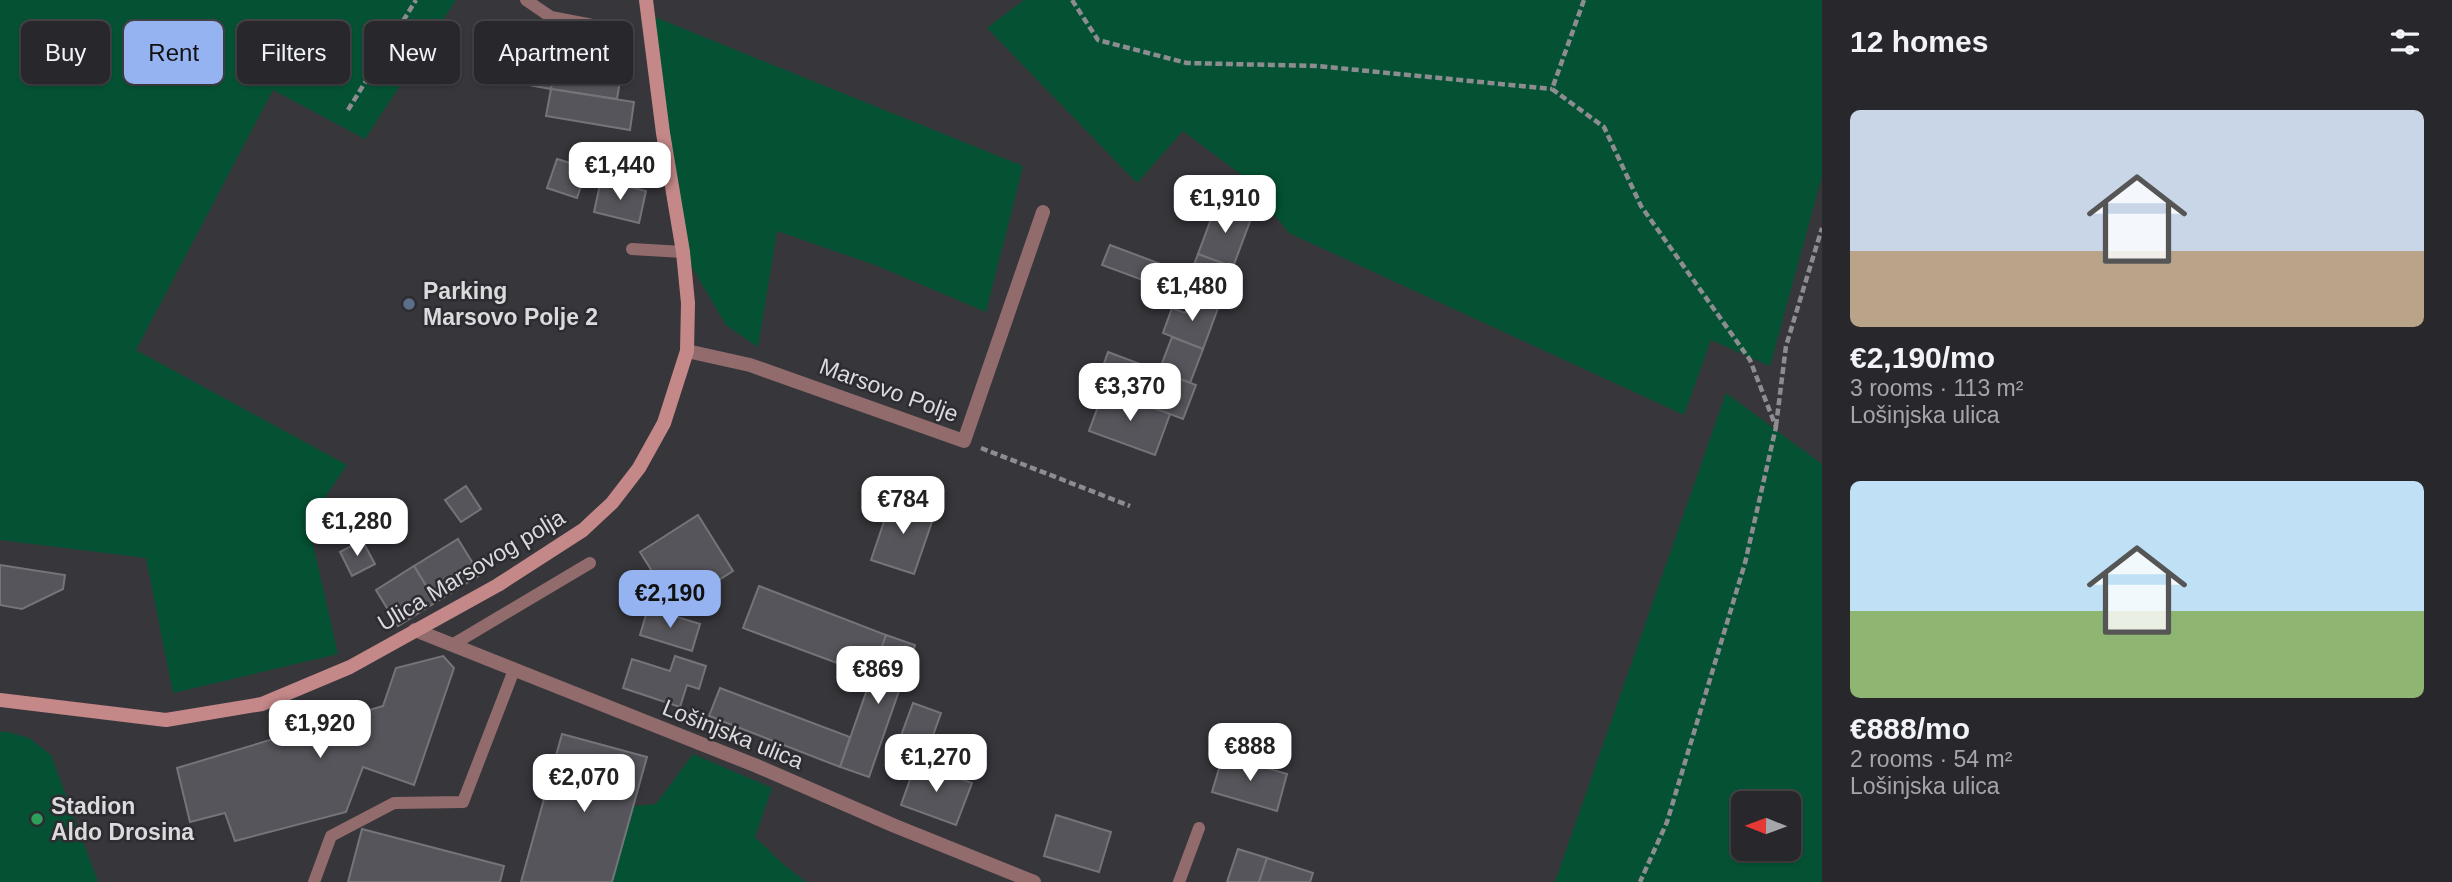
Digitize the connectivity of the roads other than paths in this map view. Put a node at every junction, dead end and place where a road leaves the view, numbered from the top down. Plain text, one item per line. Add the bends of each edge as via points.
1 (526, 0) edge
2 (646, 0) edge
3 (572, 21) edge
4 (1043, 212) dead end
5 (632, 249) dead end
6 (683, 252) junction
7 (687, 351) junction
8 (590, 563) dead end
9 (415, 630) junction
10 (452, 645) junction
11 (514, 670) junction
12 (0, 701) edge
13 (1199, 828) dead end
14 (314, 882) edge
15 (1034, 882) edge
16 (1179, 882) edge

1 - 3 lane via 551,17
2 - 6 main road, Ulica Marsovog polja
4 - 7 street, Marsovo Polje via 964,441 750,365
5 - 6 lane
6 - 7 main road, Ulica Marsovog polja
7 - 9 main road, Ulica Marsovog polja via 664,423 639,468 612,503 583,530 498,585
8 - 10 lane
9 - 10 street, Lošinjska ulica
9 - 12 main road, Ulica Marsovog polja via 350,667 262,704 166,720
10 - 11 street, Lošinjska ulica
11 - 14 lane via 463,802 394,803 331,836
11 - 15 street, Lošinjska ulica
13 - 16 lane

